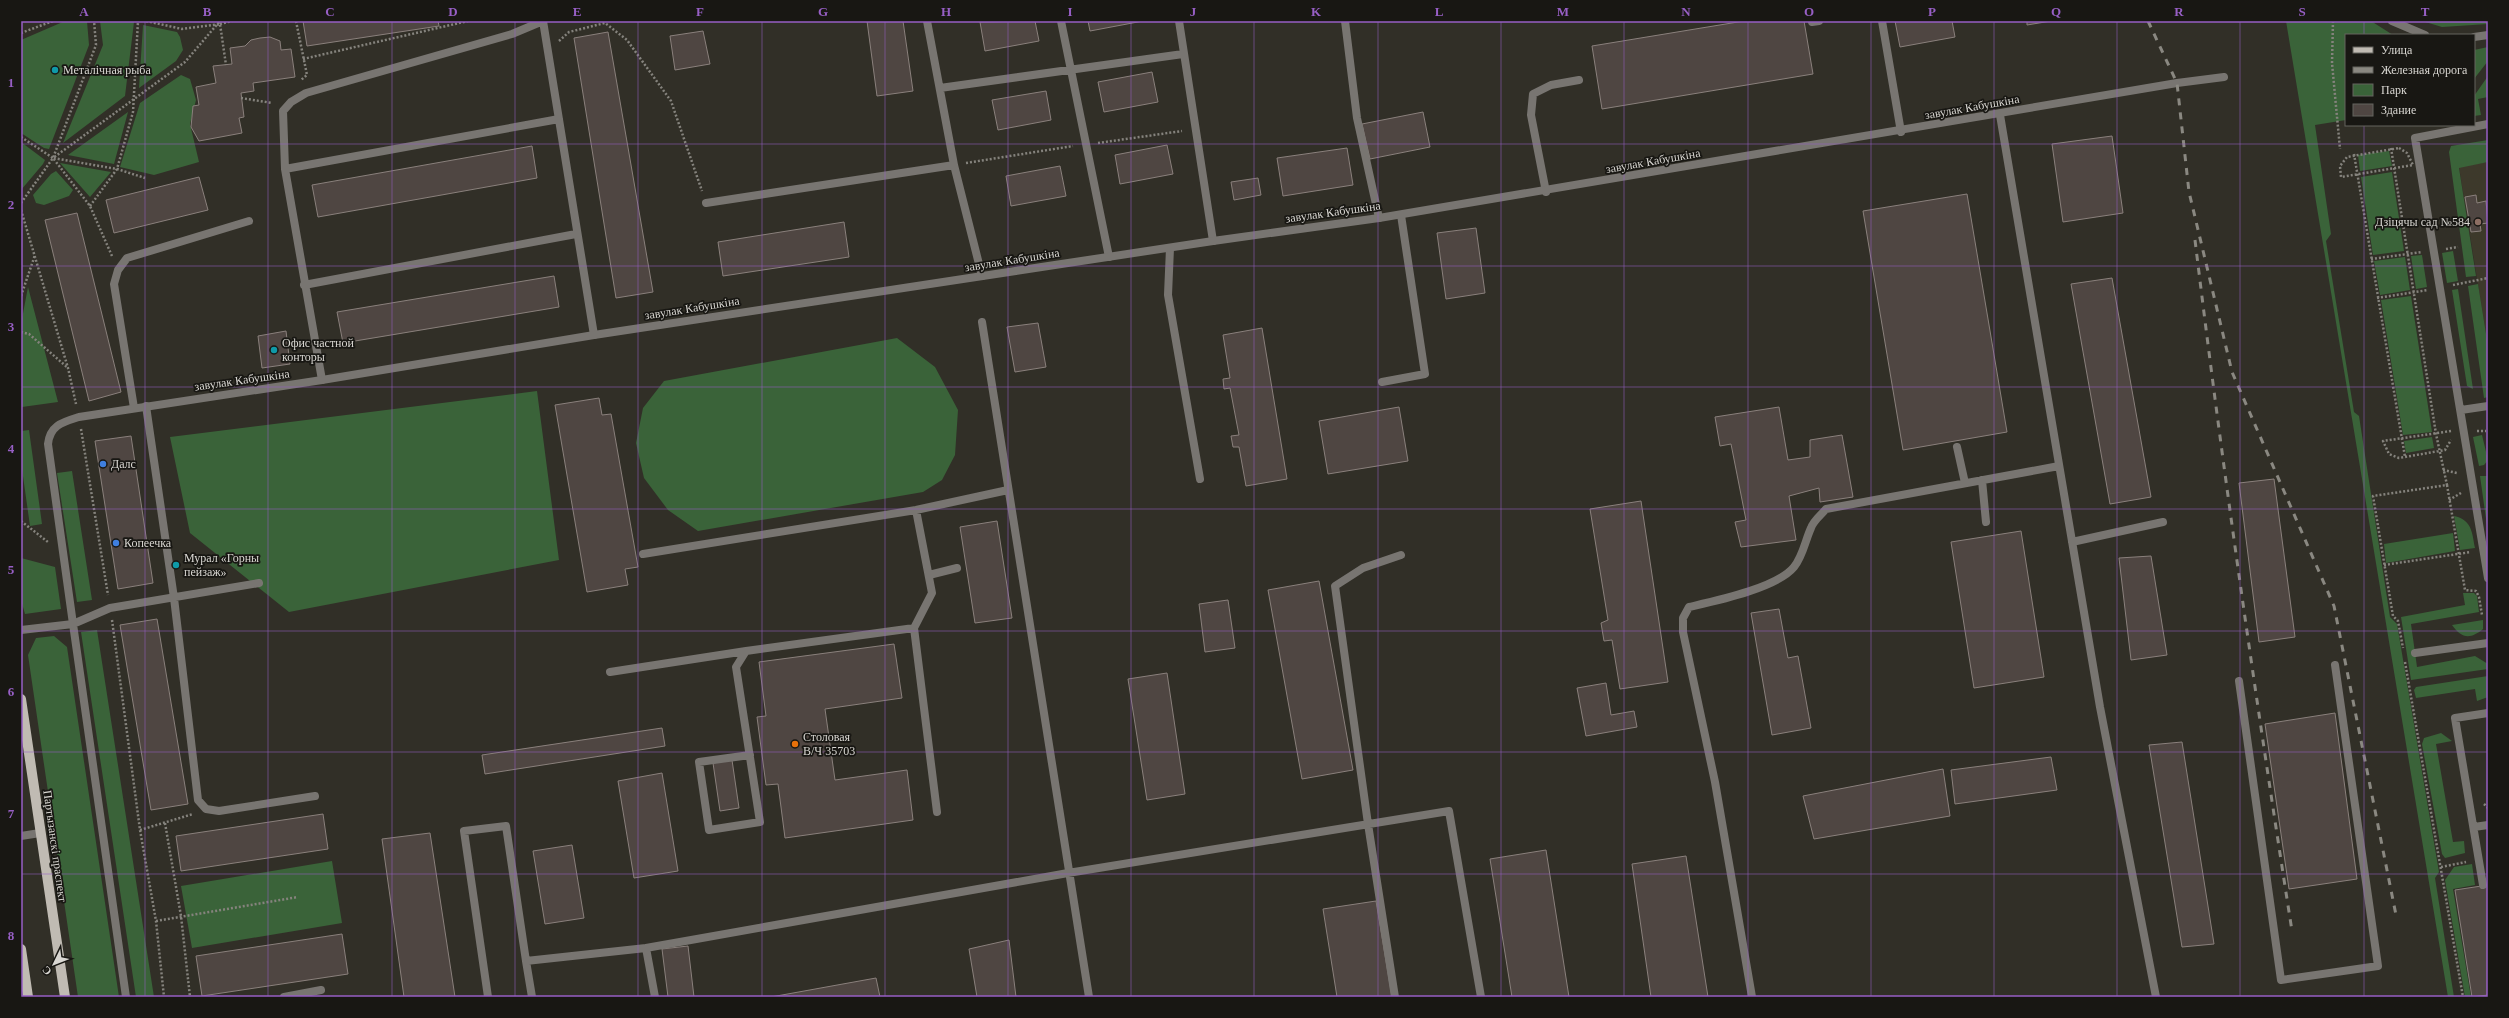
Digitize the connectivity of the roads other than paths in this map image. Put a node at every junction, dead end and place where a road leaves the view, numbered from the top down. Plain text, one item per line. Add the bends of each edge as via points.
1 (543, 21) edge
2 (927, 21) edge
3 (1061, 21) edge
4 (1179, 21) edge
5 (1345, 21) edge
6 (1882, 21) edge
7 (2392, 21) edge
8 (2423, 34) edge
9 (2488, 35) edge
10 (2475, 37) edge
11 (1184, 54) junction
12 (1070, 71) junction
13 (2224, 77) dead end
14 (1580, 80) dead end
15 (940, 88) junction
16 (2000, 115) junction
17 (558, 119) junction
18 (2488, 124) edge
19 (1901, 132) junction
20 (954, 165) junction
21 (285, 169) junction
22 (1546, 192) junction
23 (706, 203) road end
24 (1400, 215) junction
25 (1379, 218) junction
26 (249, 221) dead end
27 (576, 234) junction
28 (1213, 241) junction
29 (1170, 248) junction
30 (1109, 257) junction
31 (982, 276) junction
32 (304, 285) junction
33 (982, 322) dead end
34 (594, 335) junction
35 (322, 380) junction
36 (1382, 382) dead end
37 (146, 406) junction
38 (2488, 406) edge
39 (134, 408) junction
40 (2461, 410) junction
41 (1957, 447) dead end
42 (2059, 466) junction
43 (1200, 479) dead end
44 (1982, 480) junction
45 (1965, 483) junction
46 (1008, 490) junction
47 (916, 510) junction
48 (1986, 522) dead end
49 (2164, 522) dead end
50 (2072, 542) junction
51 (643, 554) dead end
52 (1401, 555) dead end
53 (957, 568) dead end
54 (2488, 573) edge
55 (929, 575) junction
56 (259, 583) dead end
57 (174, 598) junction
58 (73, 624) junction
59 (914, 628) junction
60 (21, 630) edge
61 (2488, 643) edge
62 (746, 651) junction
63 (2415, 653) dead end
64 (2335, 665) dead end
65 (610, 672) dead end
66 (2239, 681) dead end
67 (21, 699) edge
68 (2488, 713) edge
69 (750, 755) junction
70 (315, 796) dead end
71 (936, 812) dead end
72 (1368, 824) junction
73 (2488, 825) edge
74 (2474, 827) junction
75 (40, 833) junction
76 (21, 836) edge
77 (1068, 873) junction
78 (2483, 885) dead end
79 (646, 948) junction
80 (21, 949) edge
81 (526, 960) junction
82 (321, 990) dead end
83 (28, 997) edge
84 (65, 997) edge
85 (126, 997) edge
86 (284, 997) edge
87 (488, 997) edge
88 (532, 997) edge
89 (655, 997) edge
90 (1089, 997) edge
91 (1395, 997) edge
92 (1480, 997) edge
93 (1752, 997) edge
94 (2156, 997) edge

1 - 17 street
1 - 21 street via 512,34 306,93 291,102 284,111
2 - 15 street
3 - 12 street
4 - 11 street
5 - 25 street via 1357,118
6 - 19 street
7 - 8 street
9 - 10 street
11 - 12 street
11 - 28 street
12 - 15 street
12 - 30 street
13 - 16 street, завулак Кабушкіна
14 - 22 street via 1552,85 1533,94 1531,115
15 - 20 street
16 - 19 street, завулак Кабушкіна
16 - 42 street
17 - 21 street
17 - 27 street
18 - 40 street via 2415,138
19 - 22 street, завулак Кабушкіна
20 - 23 street
20 - 31 street
21 - 32 street
22 - 24 street, завулак Кабушкіна
24 - 25 street, завулак Кабушкіна
24 - 36 street via 1425,374
25 - 28 street, завулак Кабушкіна
26 - 39 street via 127,258 118,270 114,284
27 - 32 street
27 - 34 street
28 - 29 street, завулак Кабушкіна
29 - 30 street, завулак Кабушкіна
29 - 43 street via 1168,295
30 - 31 street, завулак Кабушкіна
31 - 34 street, завулак Кабушкіна
32 - 35 street
33 - 46 street
34 - 35 street, завулак Кабушкіна
35 - 37 street, завулак Кабушкіна
37 - 39 street, завулак Кабушкіна
37 - 57 street
38 - 40 street
39 - 58 street, завулак Кабушкіна via 79,416 58,424 50,434 62,551
40 - 54 street
41 - 45 street
42 - 44 street
42 - 50 street
44 - 45 street
44 - 48 street
45 - 93 street via 1826,509 1811,526 1803,552 1793,568 1781,577 1755,589 1689,607 1683,618 1683,632 1715,782
46 - 47 street
46 - 77 street
47 - 51 street
47 - 55 street
49 - 50 street
50 - 94 street via 2100,707
52 - 72 street via 1363,568 1335,586
53 - 55 street
55 - 59 street via 932,593
56 - 57 street
57 - 58 street via 110,608
57 - 70 street via 198,800 206,809 219,811
58 - 60 street
58 - 85 street, завулак Кабушкіна
59 - 62 street
59 - 71 street
61 - 63 street
62 - 65 street
62 - 69 street via 736,667
64 - 66 street via 2378,966 2281,980
67 - 75 main road, Партызанскі праспект
68 - 74 street via 2455,718
69 - 69 street via 699,762 709,830 760,822
72 - 77 street
72 - 91 street
72 - 92 street via 1449,811
73 - 74 street
74 - 78 street
75 - 76 street
75 - 84 main road, Партызанскі праспект
77 - 79 street
77 - 90 street
79 - 81 street
79 - 89 street
80 - 83 main road
81 - 87 street via 506,826 464,832
81 - 88 street
82 - 86 street

